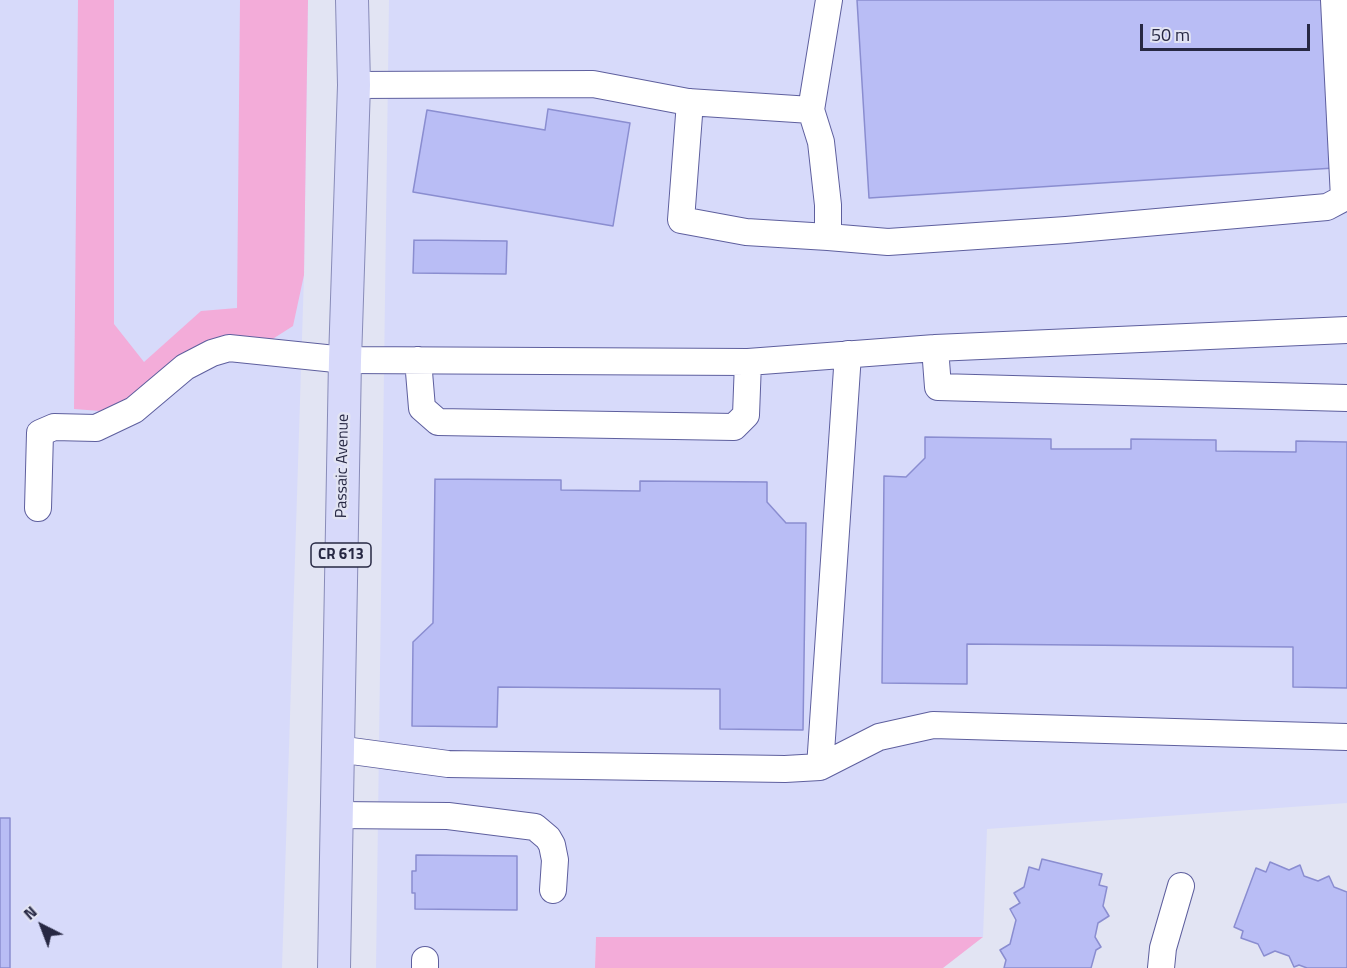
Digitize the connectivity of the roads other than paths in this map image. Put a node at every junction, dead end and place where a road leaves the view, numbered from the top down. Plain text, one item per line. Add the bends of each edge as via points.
1 (352, 0) edge
2 (829, 0) edge
3 (1334, 0) edge
4 (354, 85) junction
5 (690, 102) junction
6 (811, 110) junction
7 (828, 237) junction
8 (1347, 330) edge
9 (935, 348) junction
10 (848, 354) junction
11 (345, 360) junction
12 (418, 360) junction
13 (748, 362) junction
14 (1347, 398) edge
15 (38, 508) dead end
16 (1347, 737) edge
17 (337, 749) junction
18 (820, 767) junction
19 (336, 815) junction
20 (1181, 886) dead end
21 (554, 890) dead end
22 (334, 968) edge
23 (1161, 968) edge

1 - 4 main road, Passaic Avenue / CR 613
2 - 6 street
3 - 7 street via 1344,198 1327,207 888,242
4 - 5 street via 593,84
4 - 11 main road, Passaic Avenue / CR 613
5 - 6 street
5 - 7 street via 681,220 746,232
6 - 7 street via 821,142
8 - 9 street
9 - 10 street
9 - 14 street via 938,387
10 - 13 street
10 - 18 street
11 - 12 street
11 - 15 street via 229,348 185,367 134,410 96,428 54,427 40,433
11 - 17 main road, Passaic Avenue / CR 613
12 - 13 street
12 - 13 street via 422,408 438,422 734,427 746,415
16 - 18 street via 933,725 879,737
17 - 18 street via 448,764
17 - 19 main road, Passaic Avenue / CR 613
19 - 21 street via 448,816 535,827 552,845
19 - 22 main road, Passaic Avenue / CR 613
20 - 23 street

